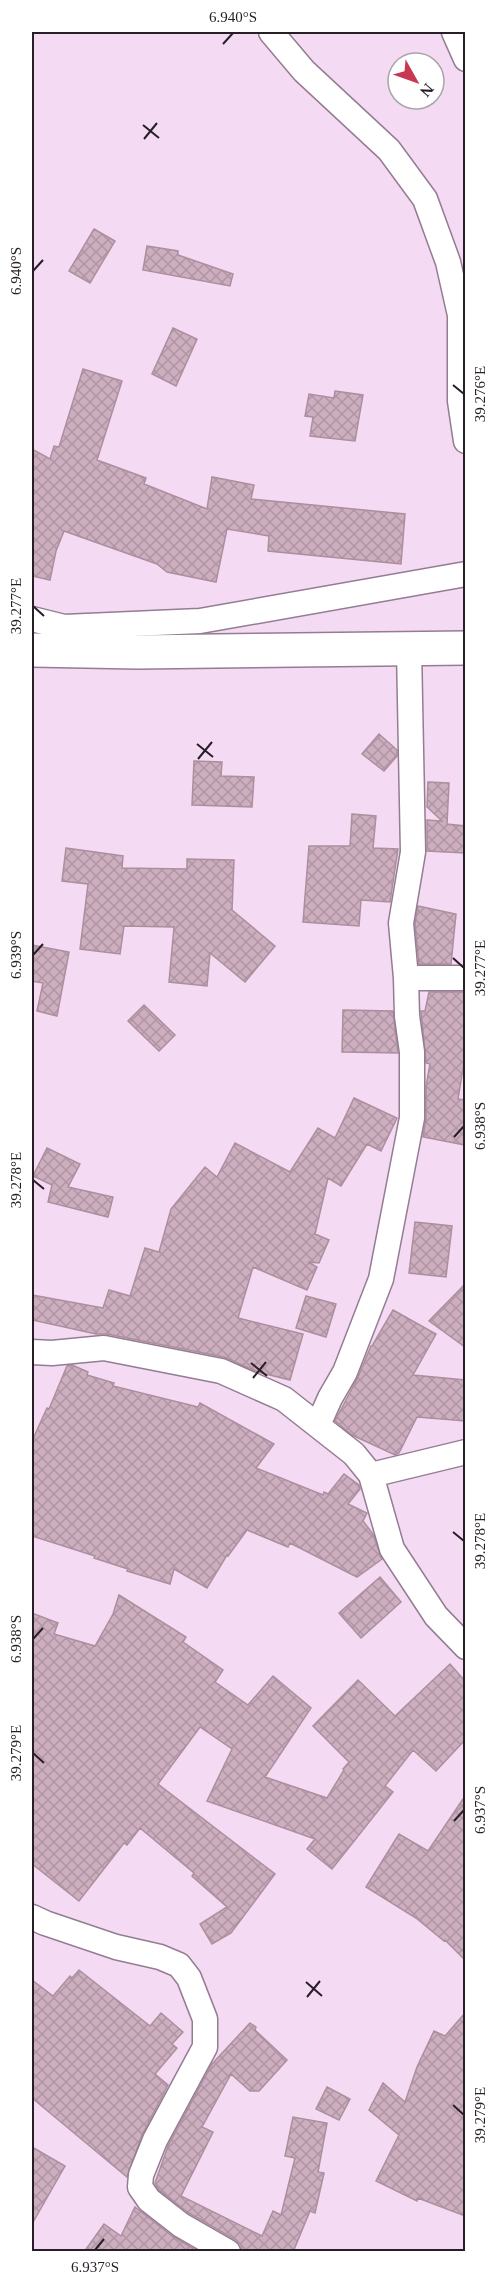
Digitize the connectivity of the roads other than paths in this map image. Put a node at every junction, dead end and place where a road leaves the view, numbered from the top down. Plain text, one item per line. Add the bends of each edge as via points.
1 (271, 32) edge
2 (454, 32) edge
3 (465, 59) edge
4 (465, 441) edge
5 (465, 574) edge
6 (32, 618) edge
7 (465, 648) edge
8 (409, 649) junction
9 (32, 650) edge
10 (406, 978) junction
11 (465, 978) edge
12 (32, 1352) edge
13 (318, 1425) junction
14 (465, 1452) edge
15 (371, 1475) junction
16 (465, 1647) edge
17 (32, 1917) edge
18 (228, 2252) edge

1 - 4 street via 304,70 389,150 425,199 448,262 460,315 460,401
2 - 3 street
5 - 6 street via 200,621 64,627
7 - 8 highway
8 - 9 highway
8 - 10 street via 413,852 401,923
10 - 11 street
10 - 13 street via 413,1070 412,1118 392,1224 381,1279 369,1312
12 - 13 street via 104,1348 221,1371 284,1399
13 - 15 street via 354,1454
14 - 15 street
15 - 16 street via 392,1549 436,1616
17 - 18 street via 116,1947 160,1957 179,1965 189,1978 205,2019 205,2047 155,2140 141,2175 141,2187 149,2200 181,2224

